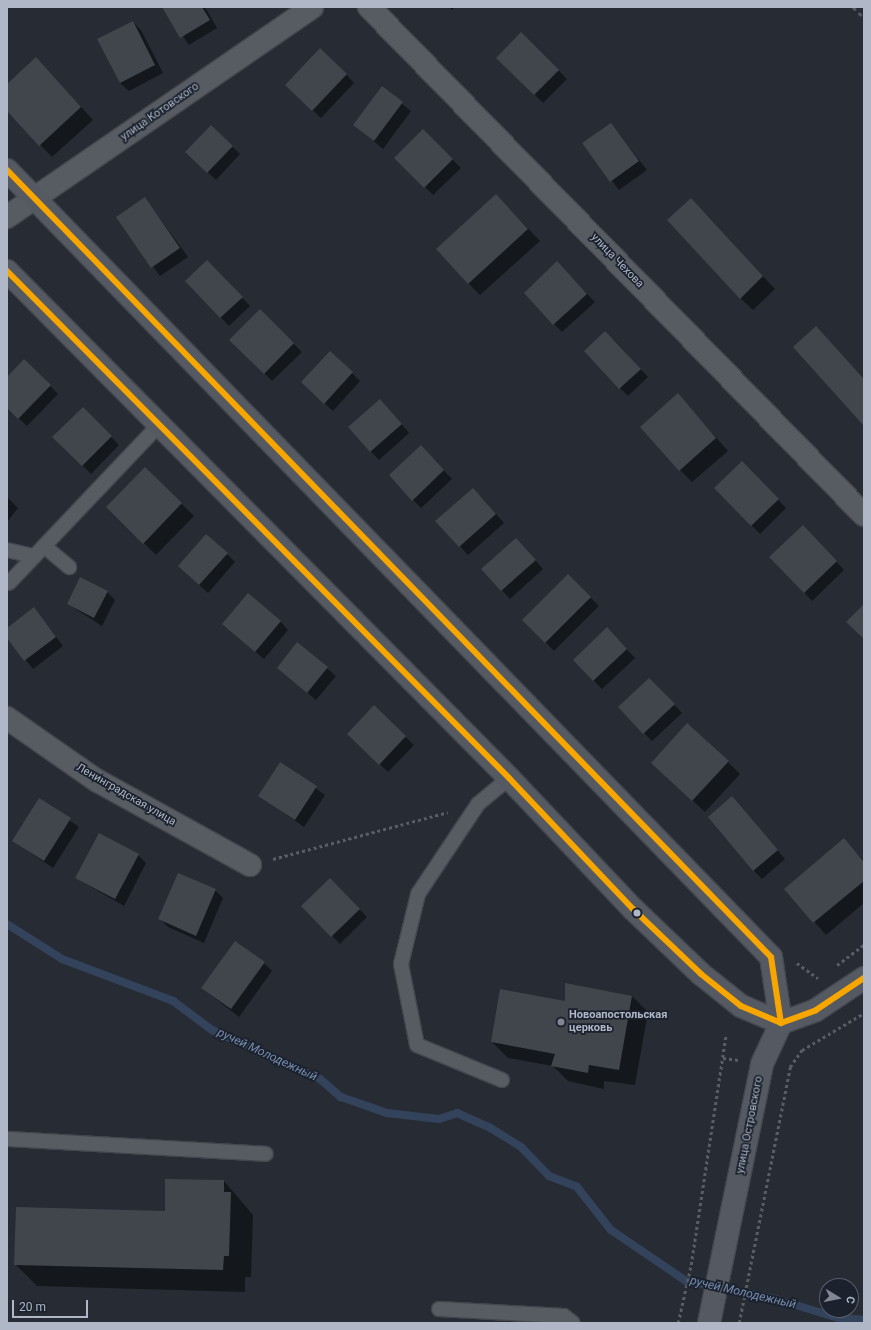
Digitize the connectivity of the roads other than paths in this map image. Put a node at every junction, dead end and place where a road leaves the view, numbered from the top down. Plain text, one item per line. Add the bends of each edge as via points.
1 (312, 7) edge
2 (369, 7) edge
3 (7, 170) edge
4 (36, 197) junction
5 (7, 217) edge
6 (7, 271) edge
7 (159, 425) junction
8 (864, 515) edge
9 (44, 546) junction
10 (7, 550) edge
11 (34, 556) junction
12 (69, 567) dead end
13 (9, 583) dead end
14 (7, 718) edge
15 (509, 778) junction
16 (250, 865) road end
17 (864, 978) edge
18 (781, 1023) junction
19 (502, 1080) dead end
20 (7, 1139) edge
21 (266, 1154) dead end
22 (439, 1309) dead end
23 (712, 1313) edge
24 (573, 1323) edge

1 - 4 street, улица Котовского
2 - 8 street, улица Чехова
3 - 4 main road
4 - 5 street, улица Котовского
4 - 18 main road via 771,957
6 - 7 main road
7 - 9 lane
7 - 15 main road
9 - 11 lane
9 - 12 lane
10 - 11 lane
11 - 13 lane
14 - 16 street, Ленинградская улица via 96,780
15 - 18 main road via 701,974 741,1006
15 - 19 lane via 478,804 418,894 401,964 417,1045
17 - 18 main road via 816,1010
18 - 23 main road, улица Островского via 762,1064
20 - 21 lane
22 - 24 lane via 564,1316

